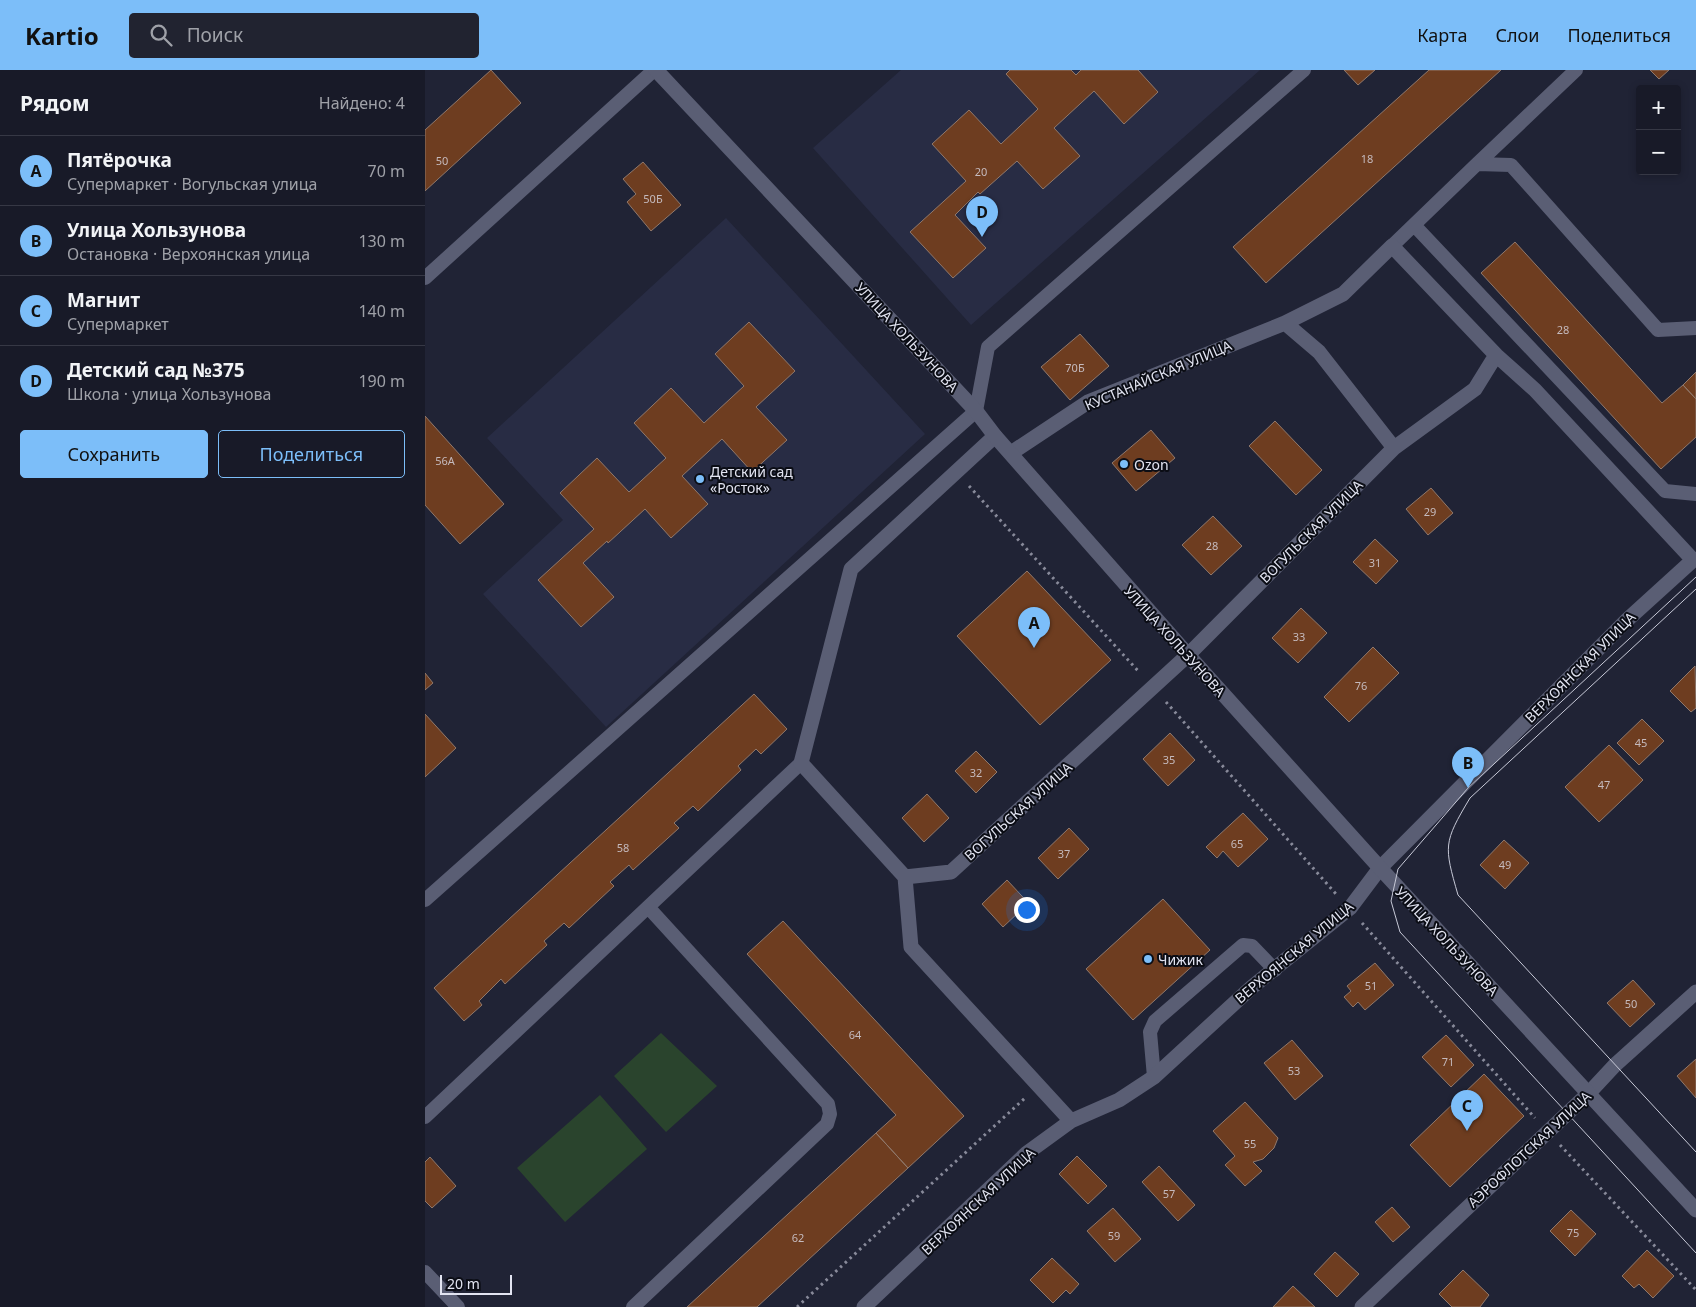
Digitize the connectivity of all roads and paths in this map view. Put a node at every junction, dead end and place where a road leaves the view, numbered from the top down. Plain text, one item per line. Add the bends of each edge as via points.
1 (655, 70) edge
2 (1304, 70) edge
3 (1577, 70) edge
4 (1477, 164) junction
5 (1414, 225) junction
6 (1392, 246) junction
7 (425, 278) edge
8 (1285, 323) junction
9 (1696, 328) edge
10 (1496, 355) junction
11 (976, 411) junction
12 (995, 436) junction
13 (1394, 448) junction
14 (1011, 453) junction
15 (956, 472) junction
16 (1696, 494) edge
17 (1187, 655) junction
18 (1153, 687) junction
19 (801, 763) junction
20 (1380, 868) junction
21 (905, 877) junction
22 (425, 900) edge
23 (648, 907) junction
24 (1349, 908) junction
25 (1275, 970) junction
26 (1696, 992) edge
27 (1154, 1077) junction
28 (1038, 1086) junction
29 (1588, 1094) junction
30 (425, 1117) edge
31 (1071, 1121) junction
32 (1547, 1132) junction
33 (1696, 1210) edge
34 (425, 1272) edge
35 (1696, 1290) edge
36 (458, 1307) edge
37 (633, 1307) edge
38 (797, 1307) edge
39 (864, 1307) edge
40 (1362, 1307) edge

1 - 7 lane
1 - 11 street, УЛИЦА ХОЛЬЗУНОВА
2 - 11 lane via 988,347
3 - 4 lane
4 - 5 lane
4 - 9 lane via 1511,165 1658,330
5 - 6 lane
5 - 16 lane via 1665,491
6 - 8 street, КУСТАНАЙСКАЯ УЛИЦА via 1343,294
6 - 10 street
8 - 13 street via 1319,352
8 - 14 street, КУСТАНАЙСКАЯ УЛИЦА via 1088,402
10 - 13 street, ВОГУЛЬСКАЯ УЛИЦА via 1475,389
10 - 20 street, ВЕРХОЯНСКАЯ УЛИЦА via 1535,390 1693,560 1627,620
11 - 12 street, УЛИЦА ХОЛЬЗУНОВА
11 - 22 lane
12 - 14 street, УЛИЦА ХОЛЬЗУНОВА
12 - 15 street
13 - 17 street, ВОГУЛЬСКАЯ УЛИЦА
14 - 17 street, УЛИЦА ХОЛЬЗУНОВА
15 - 18 path
15 - 19 street via 851,569
17 - 18 street, ВОГУЛЬСКАЯ УЛИЦА
17 - 20 street, УЛИЦА ХОЛЬЗУНОВА
18 - 21 street, ВОГУЛЬСКАЯ УЛИЦА via 951,872
18 - 24 path
19 - 21 street
19 - 23 lane
20 - 24 street, ВЕРХОЯНСКАЯ УЛИЦА
20 - 29 street, УЛИЦА ХОЛЬЗУНОВА
21 - 28 street via 911,947
23 - 30 lane
23 - 37 lane via 828,1104 830,1114 827,1124
24 - 25 street, ВЕРХОЯНСКАЯ УЛИЦА
24 - 32 path
25 - 27 street, ВЕРХОЯНСКАЯ УЛИЦА via 1252,987
25 - 27 lane via 1252,946 1243,944 1155,1021 1150,1032
26 - 29 street, АЭРОФЛОТСКАЯ УЛИЦА via 1615,1065
27 - 31 street, ВЕРХОЯНСКАЯ УЛИЦА via 1119,1100
28 - 31 street
28 - 38 path
29 - 32 street, АЭРОФЛОТСКАЯ УЛИЦА
29 - 33 street, УЛИЦА ХОЛЬЗУНОВА
31 - 39 street, ВЕРХОЯНСКАЯ УЛИЦА via 1027,1152
32 - 35 path
32 - 40 street, АЭРОФЛОТСКАЯ УЛИЦА
34 - 36 lane

